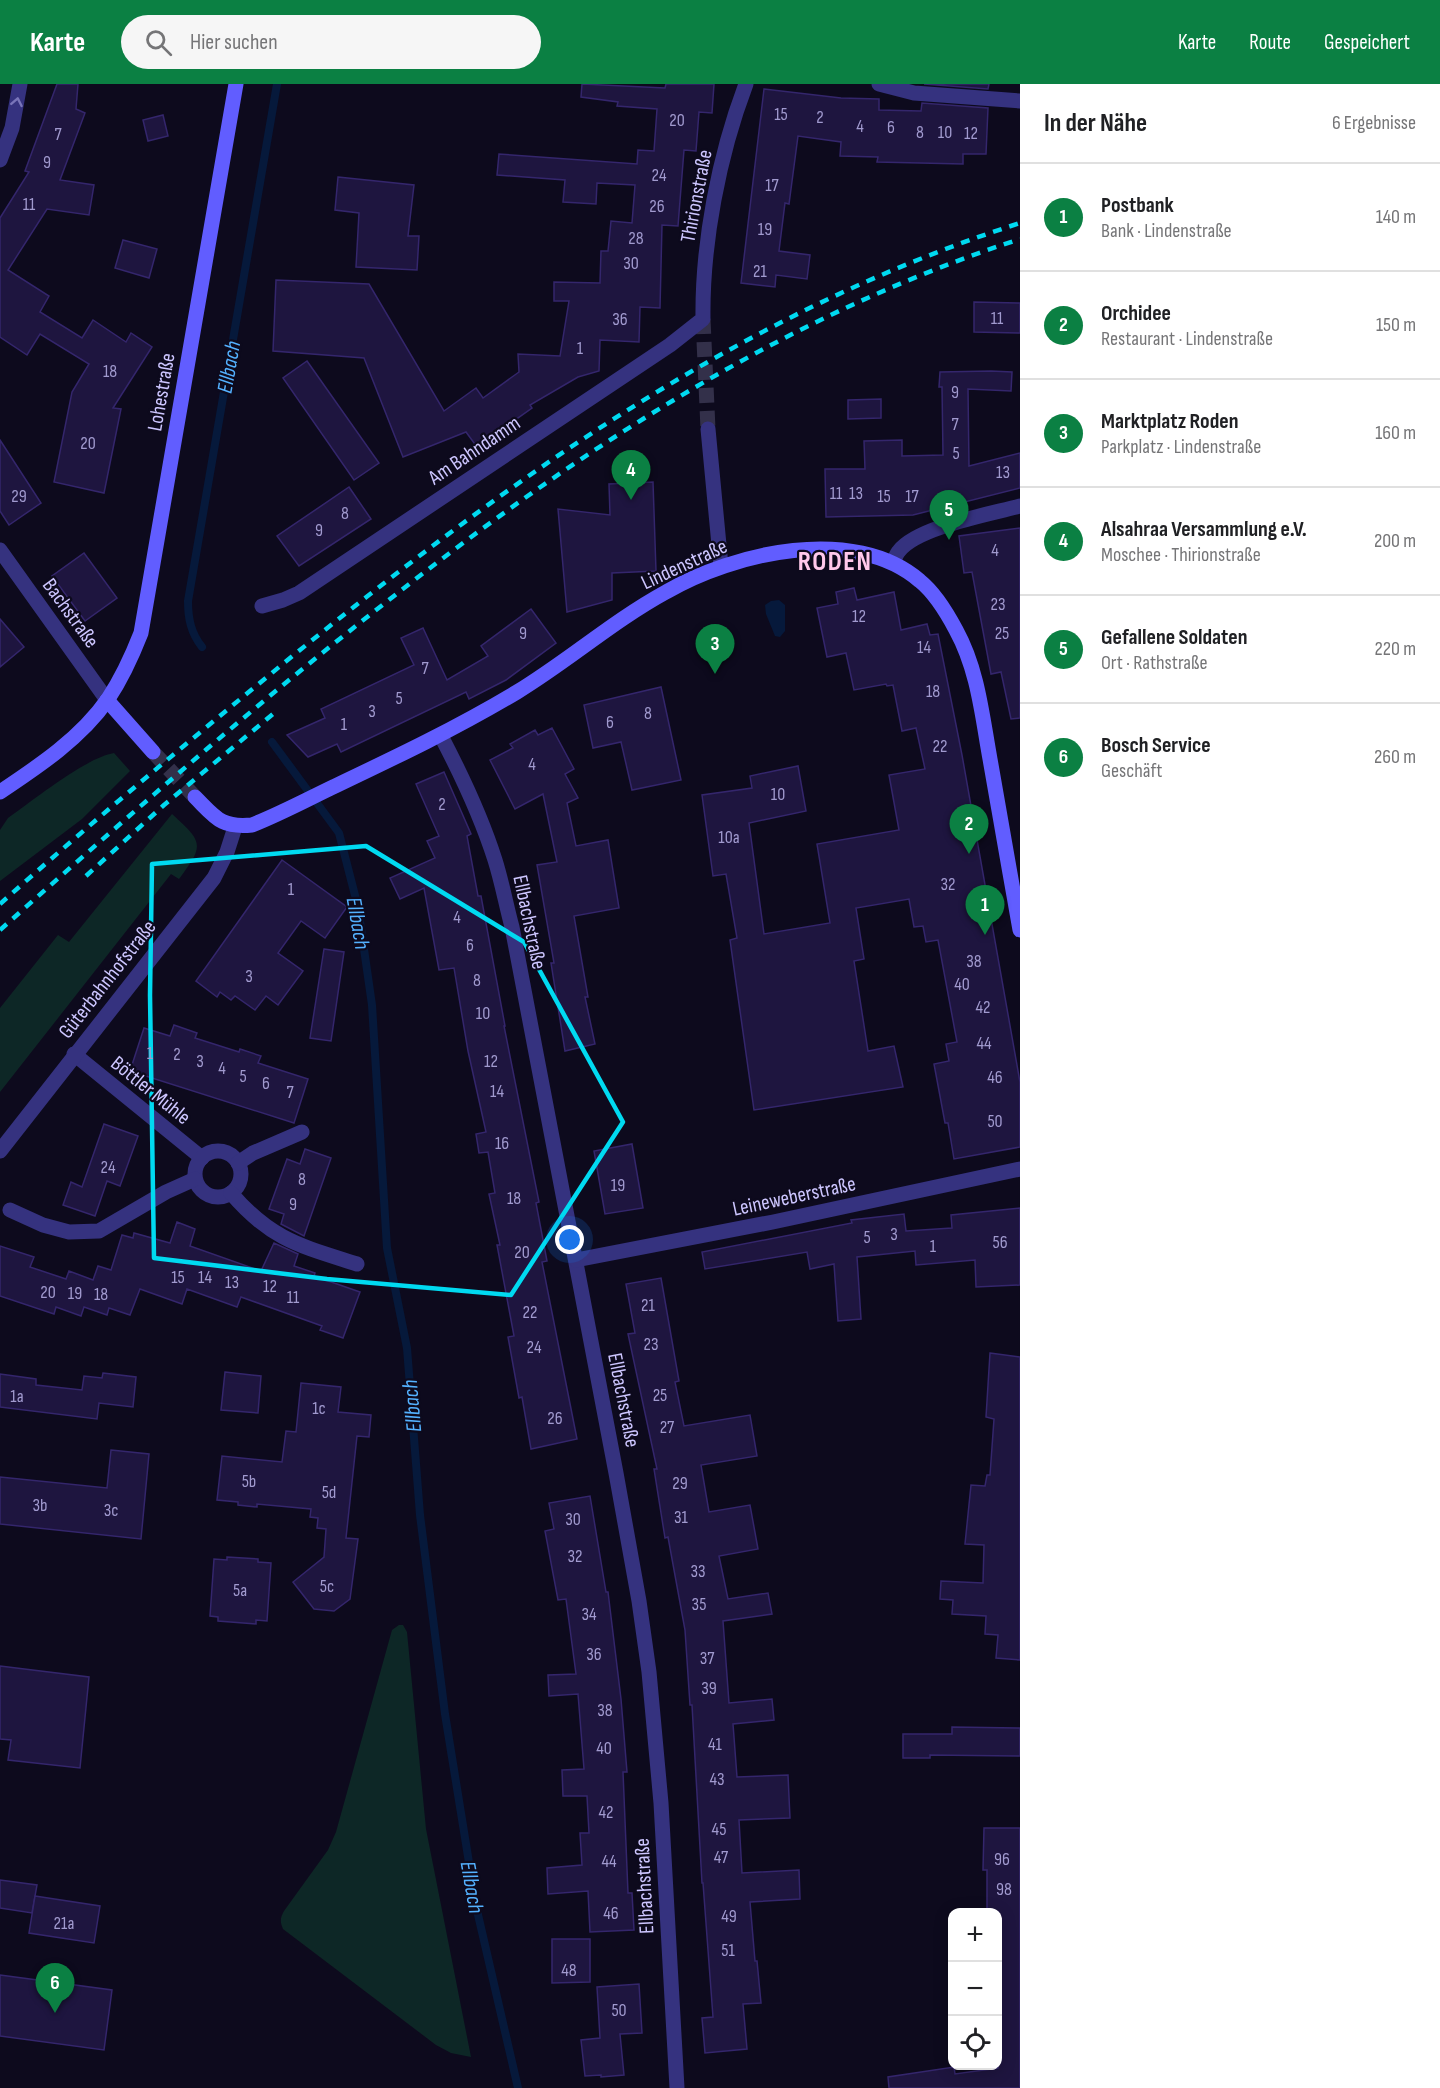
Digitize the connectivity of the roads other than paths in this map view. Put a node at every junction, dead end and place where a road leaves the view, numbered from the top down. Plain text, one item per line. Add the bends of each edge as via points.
1 (20, 84) edge
2 (236, 84) edge
3 (746, 84) edge
4 (879, 84) edge
5 (1020, 101) edge
6 (0, 160) edge
7 (703, 319) joint
8 (708, 429) tunnel mouth
9 (1020, 506) edge
10 (0, 550) edge
11 (893, 563) junction
12 (721, 566) junction
13 (262, 606) dead end
14 (107, 700) junction
15 (441, 736) junction
16 (153, 752) tunnel mouth
17 (0, 792) edge
18 (195, 797) tunnel mouth
19 (235, 827) junction
20 (1020, 930) edge
21 (74, 1054) junction
22 (302, 1132) dead end
23 (0, 1151) edge
24 (202, 1158) junction
25 (238, 1163) junction
26 (1020, 1169) edge
27 (195, 1179) junction
28 (231, 1193) junction
29 (10, 1210) dead end
30 (576, 1260) junction
31 (357, 1264) dead end
32 (677, 2088) edge

6 -> 1 street via 12,128
2 - 14 street, Lohestraße via 141,633 129,664
3 - 7 street, Thirionstraße via 710,218
4 - 5 street via 914,93
7 - 13 street, Am Bahndamm via 670,345 299,592
8 - 12 street
9 - 11 street via 924,534 899,550
10 - 14 street, Bachstraße
11 - 12 street, Lindenstraße via 864,553 828,549 767,555
11 - 20 street, Lindenstraße via 920,581 941,605 972,666
12 - 15 street, Lindenstraße via 668,591 615,623 520,691
14 - 16 street
14 - 17 street via 75,736 36,769
15 - 19 street, Lindenstraße via 252,825
15 - 30 street, Ellbachstraße via 467,786 496,862
18 - 19 street via 222,823
19 - 21 street, Güterbahnhofstraße via 214,878
21 - 23 street, Güterbahnhofstraße
21 - 24 street, Böttler Mühle
22 - 25 street
24 - 25 street via 221,1151
24 - 27 street
25 - 28 street via 240,1179
26 - 30 street, Leineweberstraße
27 - 28 street via 210,1196
27 - 29 street via 99,1231 69,1232
28 - 31 street via 272,1232 298,1245
30 - 32 street, Ellbachstraße via 619,1485 649,1672

